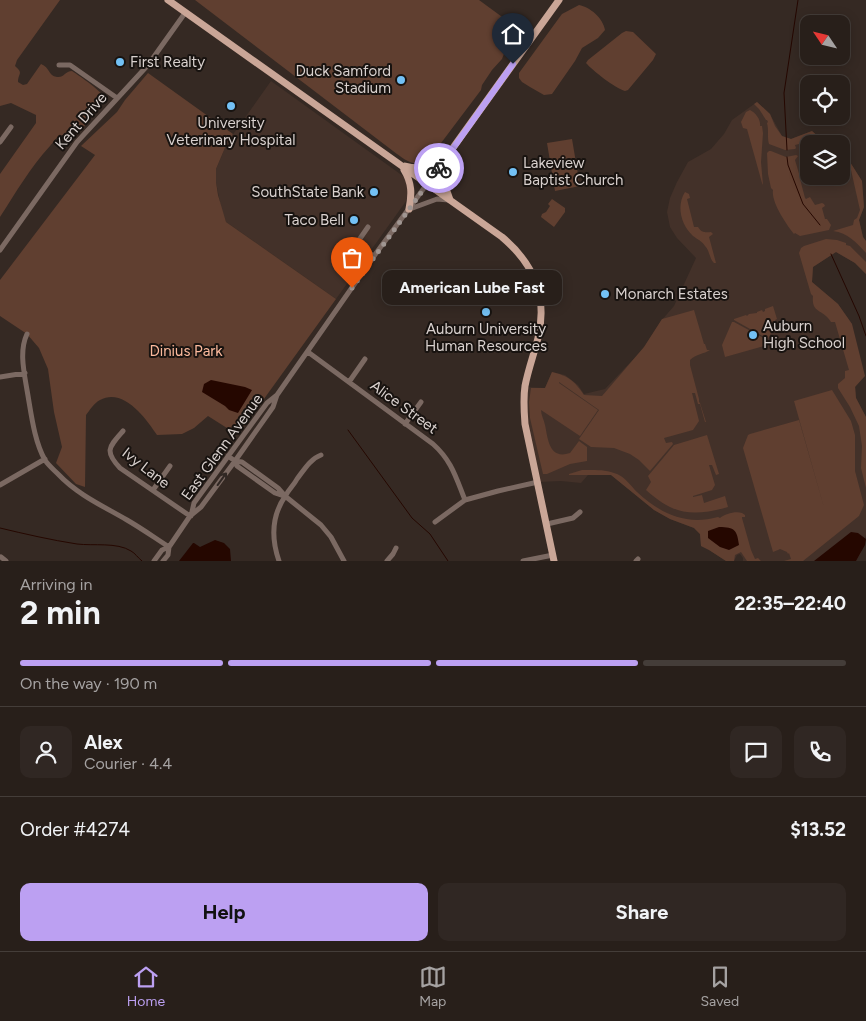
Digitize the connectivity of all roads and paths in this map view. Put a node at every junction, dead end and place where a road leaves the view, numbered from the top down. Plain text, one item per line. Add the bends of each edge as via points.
1 (168, 0) edge
2 (559, 0) edge
3 (185, 13) junction
4 (59, 65) dead end
5 (117, 98) junction
6 (11, 128) dead end
7 (0, 142) edge
8 (445, 160) junction
9 (401, 165) junction
10 (427, 184) junction
11 (450, 201) junction
12 (409, 209) junction
13 (368, 227) dead end
14 (2, 241) edge
15 (0, 250) edge
16 (374, 256) junction
17 (27, 334) dead end
18 (308, 352) junction
19 (365, 359) dead end
20 (25, 373) junction
21 (0, 377) edge
22 (349, 382) junction
23 (277, 395) junction
24 (421, 402) dead end
25 (406, 424) junction
26 (123, 432) dead end
27 (321, 455) dead end
28 (228, 456) junction
29 (45, 459) junction
30 (235, 461) junction
31 (170, 466) dead end
32 (538, 482) junction
33 (0, 484) edge
34 (153, 490) junction
35 (285, 496) junction
36 (465, 500) junction
37 (580, 512) dead end
38 (190, 516) junction
39 (435, 522) dead end
40 (547, 524) junction
41 (168, 547) junction
42 (396, 548) dead end
43 (0, 557) edge
44 (554, 558) edge
45 (6, 561) edge
46 (154, 561) edge
47 (163, 561) edge
48 (280, 561) edge
49 (344, 561) edge
50 (387, 561) edge
51 (523, 561) edge

1 - 3 main road
2 - 8 main road, East Glenn Avenue
3 - 5 street, Kent Drive via 148,65
3 - 9 main road
4 - 5 street via 70,64
5 - 14 street, Kent Drive via 77,142
6 - 7 street
8 - 9 main road via 416,169
8 - 10 main road, East Glenn Avenue
8 - 11 main road via 443,180
9 - 10 main road
9 - 12 main road via 411,186
10 - 11 main road
10 - 12 street, East Glenn Avenue
11 - 12 street via 437,199
11 - 32 main road via 514,247 536,281 541,316 523,403
12 - 16 street, East Glenn Avenue
13 - 16 street via 359,240 360,246
14 - 15 street, Kent Drive
16 - 18 street, East Glenn Avenue
17 - 20 street via 22,351
18 - 22 street, Alice Street
18 - 23 street, East Glenn Avenue
19 - 22 street
20 - 21 street
20 - 29 street via 37,439
22 - 25 street, Alice Street
23 - 28 street, East Glenn Avenue via 267,403
23 - 30 street, East Glenn Avenue via 273,407
24 - 25 street
25 - 36 street, Alice Street via 448,460
26 - 34 street, Ivy Lane via 110,448 112,459
27 - 35 street via 310,462
28 - 30 street
28 - 38 street, East Glenn Avenue via 194,503
29 - 33 street
29 - 41 street via 74,489
30 - 35 street via 237,466 275,493
38 -> 30 street, East Glenn Avenue via 201,507
31 - 34 street
32 - 36 street
32 - 40 main road
34 - 38 street, Ivy Lane
35 - 48 street via 276,515 273,534
35 - 49 street via 331,537
36 - 39 street
37 - 40 street via 573,518
38 - 41 street, East Glenn Avenue
40 - 44 main road
41 - 46 street, East Glenn Avenue
41 - 47 street, East Glenn Avenue via 168,555
42 - 50 street
43 - 45 street
44 - 51 street

